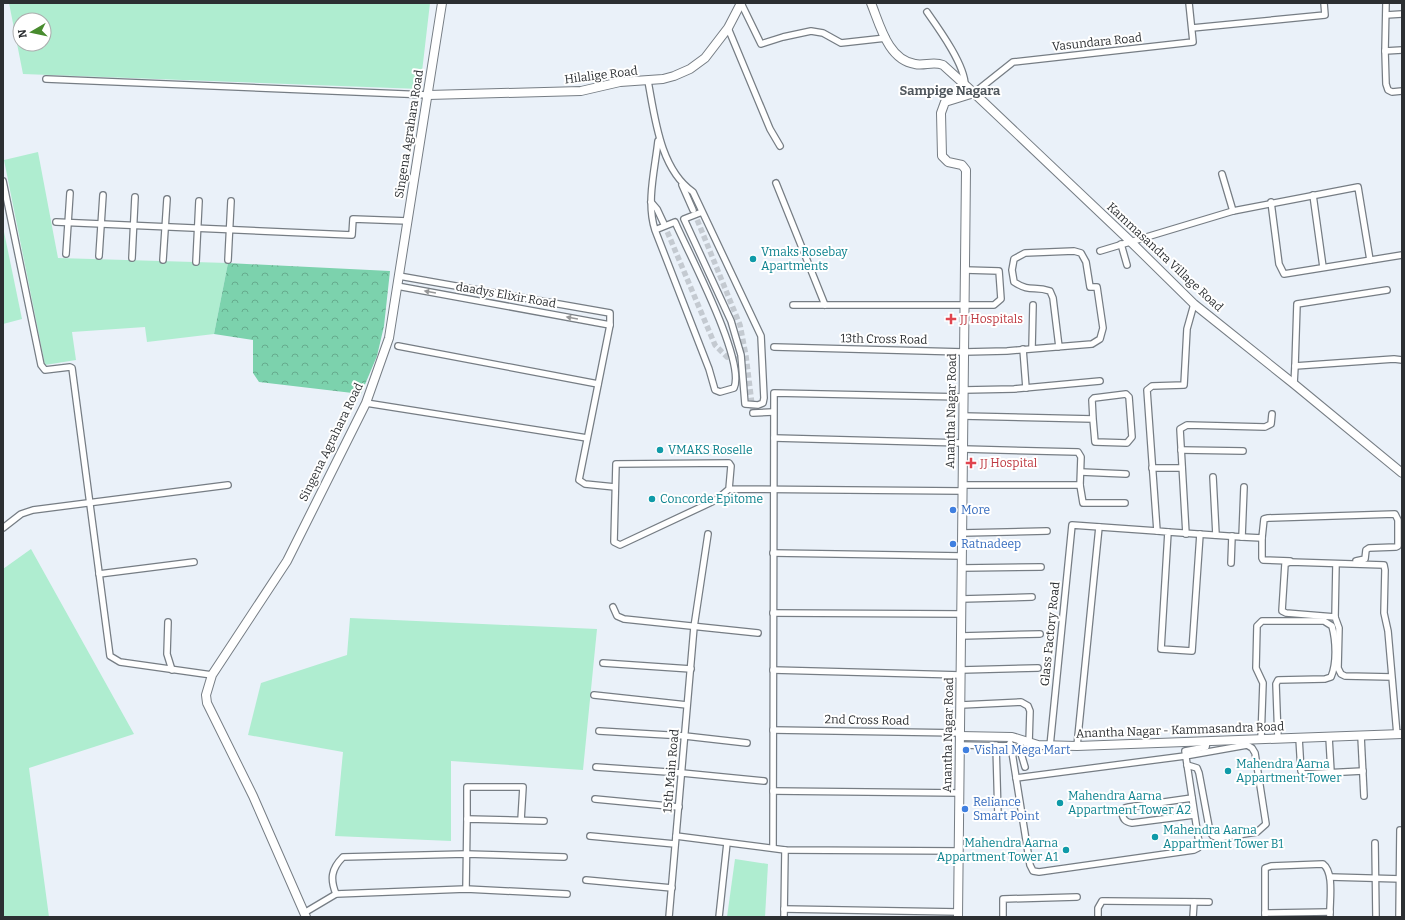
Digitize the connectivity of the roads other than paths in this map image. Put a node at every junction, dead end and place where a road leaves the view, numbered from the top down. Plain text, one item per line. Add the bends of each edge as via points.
1 (442, 3) edge
2 (741, 3) edge
3 (871, 3) edge
4 (1189, 3) edge
5 (1324, 3) edge
6 (1386, 3) edge
7 (927, 12) dead end
8 (1402, 14) edge
9 (1386, 15) junction
10 (728, 28) junction
11 (1192, 28) junction
12 (886, 38) junction
13 (1402, 50) edge
14 (1386, 51) junction
15 (46, 79) dead end
16 (648, 81) junction
17 (965, 84) junction
18 (1402, 91) edge
19 (974, 93) junction
20 (428, 95) junction
21 (658, 141) junction
22 (780, 146) dead end
23 (1222, 174) dead end
24 (3, 181) edge
25 (776, 183) dead end
26 (682, 184) junction
27 (70, 193) dead end
28 (103, 195) dead end
29 (1313, 195) junction
30 (135, 197) dead end
31 (167, 199) dead end
32 (199, 201) dead end
33 (231, 201) dead end
34 (651, 202) junction
35 (1271, 202) junction
36 (693, 210) tunnel mouth
37 (1233, 211) junction
38 (702, 212) junction
39 (408, 221) junction
40 (56, 222) dead end
41 (68, 223) junction
42 (101, 224) junction
43 (664, 224) tunnel mouth
44 (134, 226) junction
45 (165, 227) junction
46 (198, 228) junction
47 (229, 230) junction
48 (655, 230) junction
49 (1130, 241) junction
50 (1122, 244) junction
51 (1100, 251) dead end
52 (66, 254) dead end
53 (1402, 255) edge
54 (99, 256) dead end
55 (132, 258) dead end
56 (164, 260) dead end
57 (228, 260) dead end
58 (1370, 260) junction
59 (196, 262) dead end
60 (1127, 265) dead end
61 (1323, 267) junction
62 (965, 270) junction
63 (399, 276) junction
64 (397, 286) junction
65 (1387, 290) dead end
66 (1194, 304) junction
67 (793, 305) dead end
68 (825, 305) junction
69 (964, 305) junction
70 (1033, 305) dead end
71 (610, 325) junction
72 (398, 346) dead end
73 (1059, 347) junction
74 (774, 348) dead end
75 (1032, 348) junction
76 (1023, 349) junction
77 (964, 352) junction
78 (1402, 360) edge
79 (1295, 366) junction
80 (734, 370) junction
81 (742, 370) junction
82 (1100, 381) dead end
83 (598, 384) junction
84 (1294, 384) junction
85 (1026, 388) junction
86 (964, 394) junction
87 (366, 403) junction
88 (773, 412) junction
89 (753, 413) dead end
90 (1272, 414) dead end
91 (963, 416) junction
92 (1093, 419) junction
93 (587, 438) junction
94 (774, 438) junction
95 (963, 446) junction
96 (1181, 450) junction
97 (1242, 451) dead end
98 (1152, 468) junction
99 (1182, 468) junction
100 (1081, 472) junction
101 (1402, 473) edge
102 (1126, 474) dead end
103 (1213, 477) dead end
104 (228, 485) dead end
105 (1080, 485) junction
106 (615, 487) junction
107 (1244, 487) dead end
108 (962, 488) junction
109 (730, 489) junction
110 (774, 489) junction
111 (90, 503) junction
112 (1125, 504) dead end
113 (3, 528) edge
114 (1099, 528) junction
115 (1046, 531) dead end
116 (1156, 531) junction
117 (1168, 532) junction
118 (962, 533) junction
119 (708, 534) dead end
120 (1186, 534) junction
121 (1200, 534) junction
122 (1216, 535) junction
123 (1232, 536) junction
124 (1242, 537) junction
125 (1262, 538) junction
126 (773, 554) junction
127 (962, 556) junction
128 (194, 562) dead end
129 (1231, 563) dead end
130 (1336, 564) junction
131 (1041, 567) dead end
132 (962, 568) junction
133 (99, 574) junction
134 (1032, 597) dead end
135 (962, 599) junction
136 (613, 607) dead end
137 (773, 612) junction
138 (961, 614) junction
139 (1335, 617) junction
140 (168, 622) dead end
141 (694, 627) junction
142 (758, 633) dead end
143 (1040, 634) dead end
144 (961, 636) junction
145 (604, 663) dead end
146 (1038, 668) dead end
147 (691, 669) junction
148 (172, 670) junction
149 (773, 670) junction
150 (961, 672) junction
151 (212, 675) junction
152 (1392, 677) junction
153 (594, 695) dead end
154 (688, 705) junction
155 (960, 705) junction
156 (773, 730) junction
157 (600, 731) dead end
158 (960, 734) junction
159 (1400, 735) edge
160 (685, 736) junction
161 (1009, 736) junction
162 (1361, 736) junction
163 (1329, 737) junction
164 (1278, 738) junction
165 (1299, 738) junction
166 (1261, 739) junction
167 (1207, 741) junction
168 (748, 743) dead end
169 (1029, 743) junction
170 (960, 745) junction
171 (996, 745) junction
172 (1011, 746) junction
173 (1050, 746) junction
174 (1077, 746) junction
175 (1185, 756) junction
176 (1187, 765) junction
177 (596, 767) dead end
178 (1025, 767) dead end
179 (1363, 771) junction
180 (1331, 772) junction
181 (682, 773) junction
182 (1016, 778) junction
183 (764, 781) dead end
184 (773, 791) junction
185 (960, 793) junction
186 (1364, 796) dead end
187 (1192, 798) junction
188 (595, 799) dead end
189 (679, 806) junction
190 (1194, 815) junction
191 (998, 816) dead end
192 (467, 819) junction
193 (521, 820) junction
194 (544, 821) dead end
195 (1400, 830) dead end
196 (590, 836) dead end
197 (676, 836) junction
198 (727, 843) junction
199 (1375, 843) dead end
200 (676, 844) junction
201 (773, 847) junction
202 (784, 850) junction
203 (959, 851) junction
204 (466, 854) junction
205 (564, 857) dead end
206 (1330, 877) junction
207 (1376, 879) junction
208 (1401, 879) edge
209 (586, 880) dead end
210 (672, 888) junction
211 (466, 889) junction
212 (336, 894) junction
213 (567, 894) dead end
214 (1077, 897) dead end
215 (1194, 902) junction
216 (1209, 902) dead end
217 (784, 909) junction
218 (959, 914) edge
219 (305, 915) edge
220 (1265, 915) edge
221 (1330, 915) edge
222 (669, 917) edge
223 (719, 917) edge
224 (784, 917) edge
225 (1002, 917) edge
226 (1098, 917) edge
227 (1194, 917) edge
228 (1376, 917) edge
229 (1399, 917) edge

1 - 20 street, Singena Agrahara Road
2 - 10 street, Hilalige Road
2 - 12 street via 761,44 812,32 823,33 841,43
3 - 12 street
4 - 11 street, Vasundara Road
5 - 11 street via 1325,15
6 - 9 street
7 - 17 street via 946,40 965,77
8 - 9 street
9 - 14 street
10 - 16 street, Hilalige Road via 705,58 690,69 669,78
10 - 22 street via 770,129
11 - 19 street, Vasundara Road via 1193,42 1013,62
12 - 17 street via 900,59 916,65 940,64
13 - 14 street
14 - 18 street via 1388,90
15 - 20 street
16 - 20 street, Hilalige Road via 620,82 580,91
16 - 21 street
17 - 19 street
19 - 49 street, Kammasandra Village Road
19 - 62 street, Anantha Nagar Road via 945,102 940,113 943,158 948,162 962,165 966,170
20 - 39 street, Singena Agrahara Road
21 - 26 street
21 - 34 street
23 - 37 street
24 - 111 street via 41,365 45,370 72,368
25 - 68 street
26 - 36 street
26 - 38 street via 694,192
27 - 41 street
28 - 42 street
29 - 35 street
29 - 58 street via 1358,187
29 - 61 street
30 - 44 street
31 - 45 street
32 - 46 street
33 - 47 street
34 - 43 street
34 - 48 street
35 - 37 street
35 - 61 street via 1279,264 1284,274
37 - 49 street
38 - 81 street via 684,219 731,321 741,355
38 - 81 street via 762,336 763,403 749,406 745,404
39 - 47 street via 353,219 352,235
39 - 63 street, Singena Agrahara Road
40 - 41 street
41 - 42 street
41 - 52 street
42 - 44 street
42 - 54 street
44 - 45 street
44 - 55 street
45 - 46 street
45 - 56 street
46 - 47 street
46 - 59 street
47 - 57 street
48 - 80 street via 675,222 720,321 733,358
48 - 80 street via 715,390 720,392 734,388
49 - 50 street
49 - 66 street, Kammasandra Village Road
50 - 51 street
50 - 60 street
53 - 58 street
58 - 61 street
62 - 69 street, Anantha Nagar Road
62 - 69 street via 999,271 1001,299 994,305
63 - 64 street, Singena Agrahara Road
63 - 71 street, daadys Elixir Road via 610,313
71 -> 64 street, daadys Elixir Road
64 - 87 street, Singena Agrahara Road via 389,338
65 - 79 street via 1297,304
66 - 84 street, Kammasandra Village Road
66 - 98 street via 1187,329 1184,385 1152,386 1146,390
67 - 68 street
68 - 69 street
69 - 77 street, Anantha Nagar Road
70 - 75 street
71 - 83 street
72 - 83 street
73 - 73 street, 13th Cross Road via 1050,291 1025,289 1014,282 1014,259 1025,253 1080,253 1086,262 1090,287 1097,287 1103,328 1100,340 1092,344
73 - 75 street, 13th Cross Road
74 - 77 street, 13th Cross Road
75 - 76 street, 13th Cross Road
76 - 77 street, 13th Cross Road
76 - 85 street
77 - 86 street, Anantha Nagar Road
78 - 79 street
79 - 84 street
80 - 81 street
82 - 85 street
83 - 93 street
84 - 101 street, Kammasandra Village Road
85 - 86 street
86 - 88 street via 774,393
86 - 91 street, Anantha Nagar Road
87 - 93 street
87 - 151 street, Singena Agrahara Road via 287,561
88 - 89 street
88 - 94 street
90 - 96 street via 1271,424 1265,427 1183,426 1179,433
91 - 92 street
91 - 95 street, Anantha Nagar Road
92 - 92 street via 1094,398 1127,395 1131,440 1095,442
93 - 106 street via 579,480 585,484
94 - 95 street
94 - 110 street
95 - 100 street via 1078,452 1082,457
95 - 108 street, Anantha Nagar Road
96 - 97 street
96 - 99 street
98 - 99 street
98 - 116 street
99 - 120 street
100 - 102 street
100 - 105 street
103 - 122 street
104 - 111 street
105 - 108 street
105 - 112 street via 1083,502
106 - 109 street via 616,464 729,463
106 - 109 street via 614,542 620,545 716,500
107 - 124 street
108 - 110 street
108 - 118 street, Anantha Nagar Road
109 - 110 street
110 - 126 street
111 - 113 street via 33,510 21,514
111 - 133 street
114 - 116 street
114 - 173 street, Glass Factory Road via 1072,525
114 - 174 street
115 - 118 street
116 - 117 street
117 - 120 street
117 - 121 street via 1161,649 1169,650 1192,651
118 - 127 street, Anantha Nagar Road
119 - 141 street, 15th Main Road
120 - 121 street
121 - 122 street
122 - 123 street
123 - 124 street
123 - 129 street
124 - 125 street
125 - 125 street via 1262,525 1264,519 1268,518 1395,514 1398,520 1399,543 1396,547 1367,548 1363,561 1265,561 1262,558
126 - 127 street
126 - 137 street
127 - 132 street, Anantha Nagar Road
128 - 133 street
130 - 139 street
130 - 139 street via 1285,564 1282,608 1286,613
130 - 152 street via 1384,565 1384,613
131 - 132 street
132 - 135 street, Anantha Nagar Road
133 - 148 street via 110,656 120,662
134 - 135 street
135 - 138 street, Anantha Nagar Road
136 - 141 street via 617,616 624,619
137 - 138 street
137 - 149 street
138 - 144 street, Anantha Nagar Road
139 - 152 street via 1339,628 1338,668 1341,674
140 - 148 street via 167,654
141 - 142 street
141 - 147 street, 15th Main Road
143 - 144 street
144 - 150 street, Anantha Nagar Road
145 - 147 street
146 - 150 street
147 - 154 street, 15th Main Road
148 - 151 street
149 - 150 street
149 - 156 street
150 - 155 street, Anantha Nagar Road
151 - 219 street, Singena Agrahara Road via 206,695 207,702 253,796
152 - 159 street
153 - 154 street
154 - 160 street, 15th Main Road
155 - 158 street, Anantha Nagar Road
155 - 169 street via 1021,702 1028,706 1030,711
156 - 158 street, 2nd Cross Road
156 - 184 street
157 - 160 street
158 - 161 street, Anantha Nagar - Kammasandra Road
158 - 170 street, Anantha Nagar Road
159 - 162 street, Anantha Nagar - Kammasandra Road
160 - 168 street
160 - 181 street, 15th Main Road
161 - 169 street, Anantha Nagar - Kammasandra Road
161 - 172 street
162 - 163 street, Anantha Nagar - Kammasandra Road
162 - 179 street
163 - 165 street, Anantha Nagar - Kammasandra Road
163 - 180 street
164 - 165 street, Anantha Nagar - Kammasandra Road
164 - 166 street, Anantha Nagar - Kammasandra Road
164 - 166 street via 1278,680 1325,679 1331,677 1334,671 1335,637 1332,626 1324,621 1262,621 1257,626 1256,668 1263,683
165 - 180 street via 1302,771 1308,774
166 - 167 street, Anantha Nagar - Kammasandra Road
167 - 174 street, Anantha Nagar - Kammasandra Road
167 - 175 street via 1206,747 1187,749
169 - 173 street, Anantha Nagar - Kammasandra Road
170 - 171 street
170 - 185 street, Anantha Nagar Road
171 - 172 street
171 - 191 street
172 - 178 street via 1020,750
172 - 182 street
173 - 174 street, Anantha Nagar - Kammasandra Road
175 - 176 street
175 - 176 street via 1247,745 1252,748 1255,753 1266,824 1257,832 1218,838 1213,836 1210,832 1199,773 1197,768
175 - 182 street
176 - 187 street
177 - 181 street
179 - 180 street
179 - 186 street
181 - 183 street
181 - 189 street, 15th Main Road
182 - 190 street via 1033,871 1194,850 1198,848 1199,843
184 - 185 street
184 - 201 street
185 - 203 street, Anantha Nagar Road
187 - 190 street
187 - 190 street via 1125,808 1122,813 1126,822 1132,823
188 - 189 street
189 - 197 street, 15th Main Road
192 - 193 street
192 - 193 street via 467,787 523,788
192 - 204 street
193 - 194 street
195 - 208 street
196 - 200 street
197 - 198 street
197 - 200 street, 15th Main Road
198 - 201 street
198 - 223 street
199 - 207 street
200 - 210 street, 15th Main Road
201 - 202 street
202 - 203 street
202 - 217 street
203 - 218 street, Anantha Nagar Road
204 - 205 street
204 - 211 street
204 - 212 street via 343,857 335,865 332,874
206 - 207 street
206 - 220 street via 1329,869 1323,864 1266,868
206 - 221 street
207 - 208 street
207 - 228 street
208 - 229 street
209 - 210 street
210 - 222 street, 15th Main Road
211 - 212 street
211 - 213 street
212 - 219 street
214 - 225 street via 1003,899
215 - 216 street
215 - 226 street via 1102,902 1098,908
215 - 227 street
217 - 218 street
217 - 224 street
220 - 221 street

